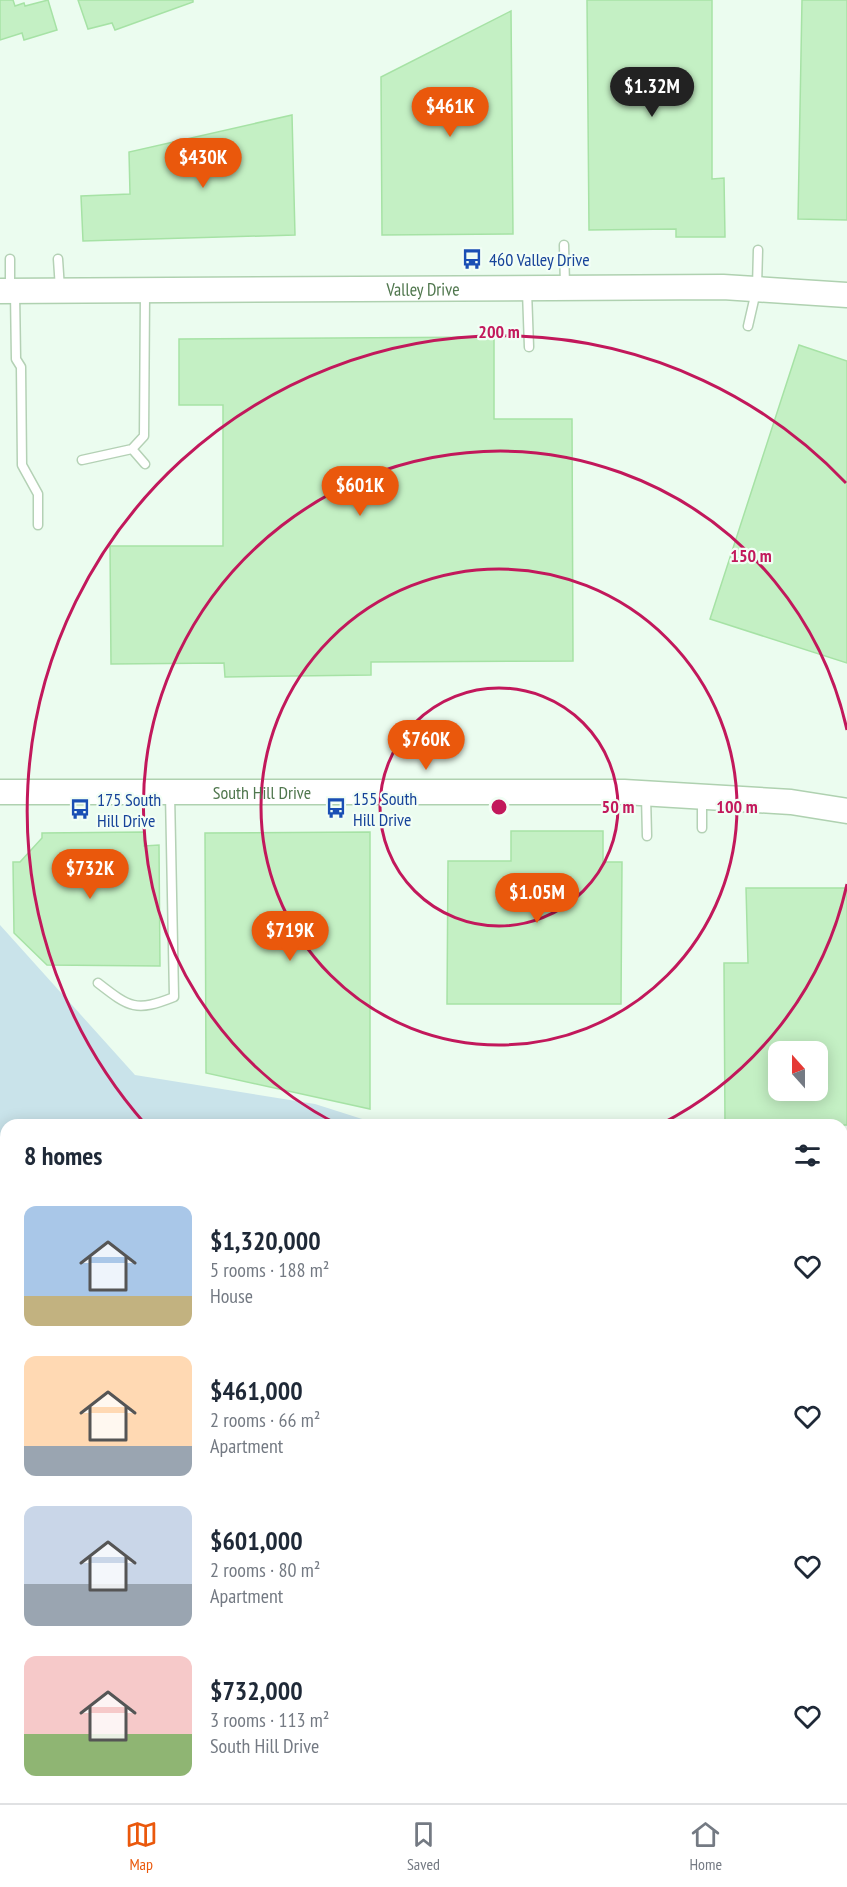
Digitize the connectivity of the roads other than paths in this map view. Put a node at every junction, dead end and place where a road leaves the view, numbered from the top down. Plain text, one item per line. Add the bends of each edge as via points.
1 (564, 245) dead end
2 (758, 250) dead end
3 (10, 259) dead end
4 (58, 259) dead end
5 (757, 287) junction
6 (527, 288) junction
7 (565, 288) junction
8 (145, 290) junction
9 (8, 291) edge
10 (60, 291) junction
11 (847, 295) edge
12 (748, 326) dead end
13 (529, 347) dead end
14 (132, 449) junction
15 (82, 460) dead end
16 (145, 464) dead end
17 (39, 525) dead end
18 (0, 792) edge
19 (170, 792) junction
20 (646, 793) junction
21 (702, 796) junction
22 (847, 811) edge
23 (702, 828) dead end
24 (647, 836) dead end
25 (98, 983) dead end

1 - 7 lane
2 - 5 lane
3 - 9 lane
4 - 10 lane
5 - 7 street, Valley Drive
5 - 11 street, Valley Drive
5 - 12 lane
6 - 7 street, Valley Drive
6 - 8 street, Valley Drive
6 - 13 lane
8 - 10 street, Valley Drive
8 - 14 lane via 144,436
9 - 10 street, Valley Drive
9 - 17 lane via 16,359 21,367 22,465 38,494
14 - 15 lane
14 - 16 lane
18 - 19 street, South Hill Drive
19 - 20 street, South Hill Drive
19 - 25 lane via 174,997 148,1007 123,1003
20 - 21 street, South Hill Drive
20 - 24 lane
21 - 22 street, South Hill Drive via 791,802
21 - 23 lane

